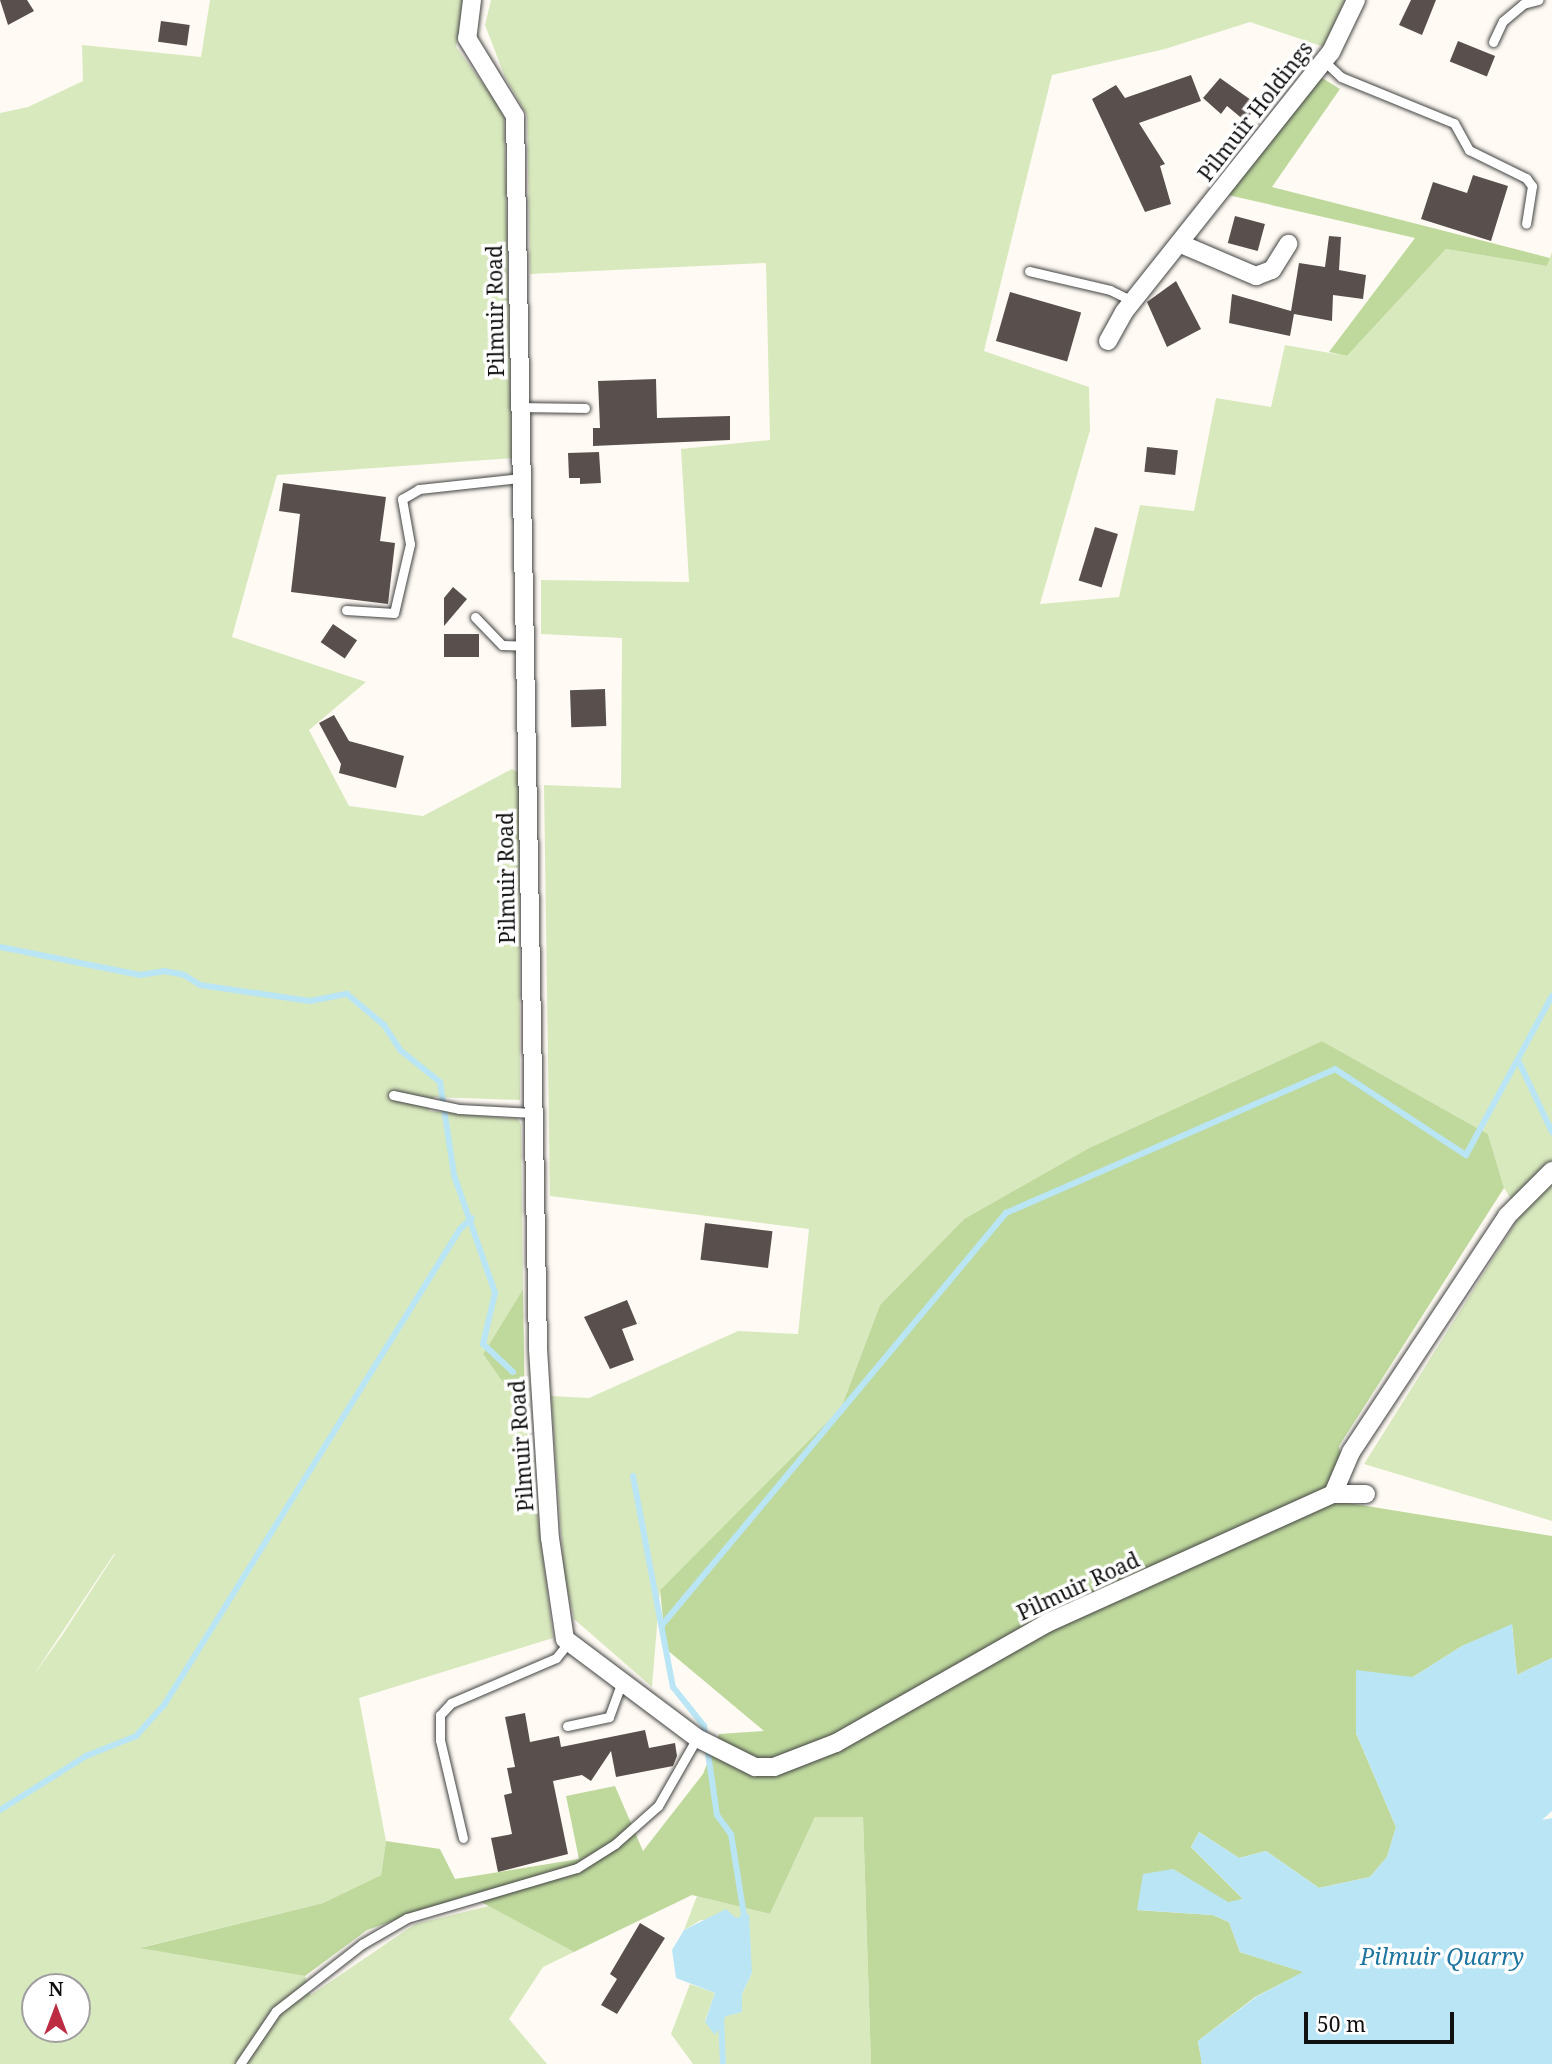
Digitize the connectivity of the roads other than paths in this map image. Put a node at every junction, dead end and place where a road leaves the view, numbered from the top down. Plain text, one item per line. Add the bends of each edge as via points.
1 (472, 0) edge
2 (1356, 0) edge
3 (1538, 0) edge
4 (1493, 42) dead end
5 (1324, 61) junction
6 (1526, 224) dead end
7 (1181, 244) junction
8 (1288, 244) dead end
9 (1029, 271) dead end
10 (1133, 301) junction
11 (1108, 341) dead end
12 (520, 407) junction
13 (585, 408) dead end
14 (521, 478) junction
15 (346, 610) dead end
16 (475, 617) dead end
17 (524, 646) junction
18 (393, 1095) dead end
19 (533, 1113) junction
20 (1552, 1171) edge
21 (1333, 1494) junction
22 (1366, 1494) dead end
23 (569, 1642) junction
24 (622, 1682) junction
25 (567, 1726) dead end
26 (697, 1738) junction
27 (463, 1838) dead end
28 (240, 2064) edge

1 - 12 street, Pilmuir Road via 467,38 515,116
2 - 5 street, Pilmuir Holdings
3 - 4 lane via 1523,4 1503,21
5 - 6 lane via 1341,77 1454,123 1469,150 1526,178 1532,187
5 - 7 street, Pilmuir Holdings
7 - 8 street via 1256,276 1272,270
7 - 10 street, Pilmuir Holdings
9 - 10 lane via 1110,290
10 - 11 street, Pilmuir Holdings
12 - 13 lane
12 - 14 street, Pilmuir Road
14 - 15 lane via 419,488 402,499 410,544 394,614
14 - 17 street, Pilmuir Road
16 - 17 lane via 502,645
17 - 19 street, Pilmuir Road
18 - 19 lane via 459,1109
19 - 23 street, Pilmuir Road via 538,1349 550,1538
20 - 21 street via 1507,1216 1351,1452
21 - 22 street
21 - 26 street, Pilmuir Road via 1047,1623 836,1743 801,1758 774,1767 755,1767
23 - 24 street, Pilmuir Road
23 - 27 lane via 556,1658 451,1703 440,1715 439,1740
24 - 25 lane via 609,1717
24 - 26 street, Pilmuir Road
26 - 28 lane via 658,1806 615,1844 577,1868 408,1918 362,1944 276,2011

